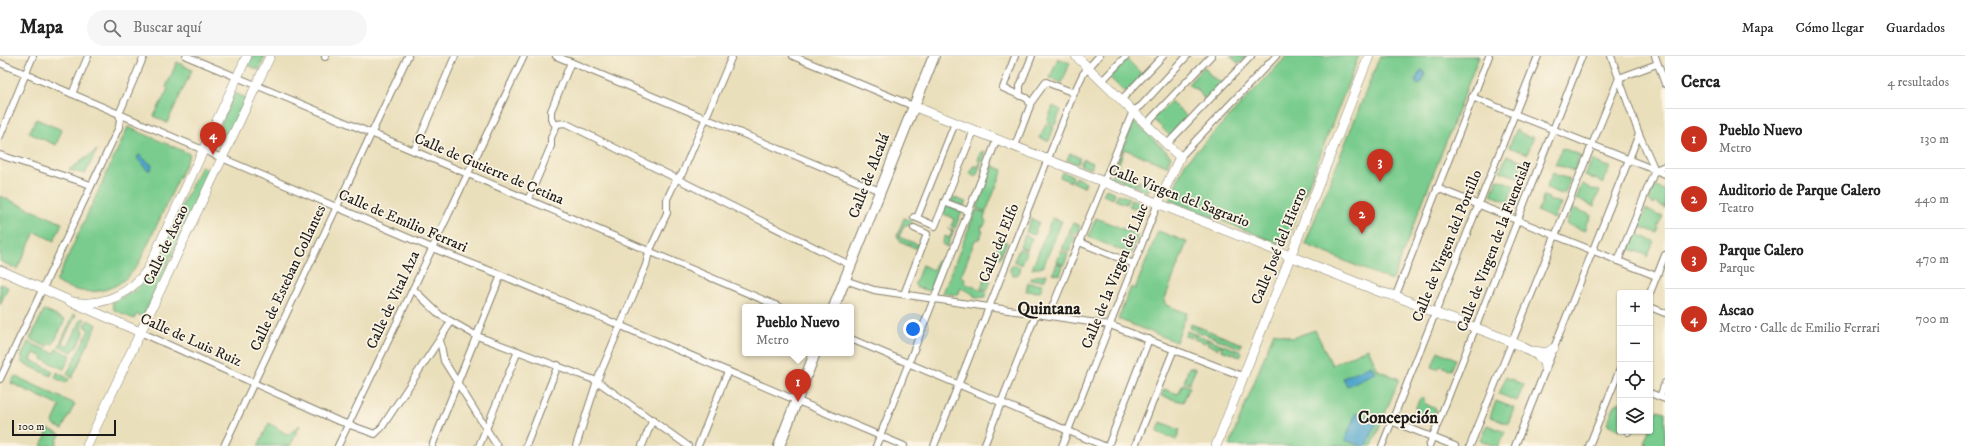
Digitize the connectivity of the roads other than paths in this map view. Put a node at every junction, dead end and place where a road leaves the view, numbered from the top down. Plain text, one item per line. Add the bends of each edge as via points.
1 (33, 56) edge
2 (88, 56) edge
3 (144, 56) edge
4 (186, 56) edge
5 (247, 56) edge
6 (270, 56) edge
7 (408, 56) edge
8 (455, 56) edge
9 (524, 56) edge
10 (556, 56) edge
11 (732, 56) edge
12 (793, 56) edge
13 (934, 56) edge
14 (1014, 56) edge
15 (1032, 56) edge
16 (1076, 56) edge
17 (1099, 56) edge
18 (1125, 56) edge
19 (1163, 56) edge
20 (1187, 56) edge
21 (1211, 56) edge
22 (1251, 56) edge
23 (1275, 56) edge
24 (1369, 56) edge
25 (1489, 56) edge
26 (1538, 56) edge
27 (1582, 56) edge
28 (1611, 56) edge
29 (1655, 56) edge
30 (571, 62) junction
31 (0, 64) edge
32 (1658, 64) junction
33 (1088, 68) junction
34 (25, 74) junction
35 (236, 78) junction
36 (1619, 78) junction
37 (1102, 81) junction
38 (1665, 84) edge
39 (256, 86) junction
40 (1074, 93) junction
41 (72, 94) junction
42 (1020, 96) junction
43 (1472, 97) junction
44 (1121, 100) junction
45 (1030, 104) junction
46 (913, 106) junction
47 (1133, 111) junction
48 (119, 114) junction
49 (1515, 114) junction
50 (707, 119) junction
51 (955, 123) junction
52 (1146, 124) junction
53 (556, 126) junction
54 (974, 130) junction
55 (1553, 130) junction
56 (371, 133) junction
57 (1639, 134) junction
58 (0, 136) edge
59 (997, 140) junction
60 (1167, 144) junction
61 (1592, 144) junction
62 (1015, 146) junction
63 (204, 150) junction
64 (414, 151) junction
65 (0, 155) edge
66 (1180, 156) junction
67 (1047, 158) junction
68 (222, 159) junction
69 (1629, 160) junction
70 (1665, 166) edge
71 (1655, 170) junction
72 (468, 174) junction
73 (1665, 174) edge
74 (677, 178) junction
75 (1103, 182) junction
76 (91, 185) junction
77 (1437, 188) junction
78 (880, 191) junction
79 (528, 200) junction
80 (944, 202) junction
81 (1158, 203) junction
82 (1477, 205) junction
83 (336, 206) junction
84 (968, 211) junction
85 (1517, 221) junction
86 (914, 228) dead end
87 (1556, 236) junction
88 (1078, 242) junction
89 (432, 248) junction
90 (1593, 250) junction
91 (649, 252) junction
92 (1290, 255) junction
93 (1665, 255) edge
94 (1618, 261) junction
95 (1134, 264) junction
96 (850, 265) junction
97 (0, 270) edge
98 (501, 275) junction
99 (1656, 276) junction
100 (845, 280) junction
101 (42, 289) junction
102 (412, 289) junction
103 (1651, 290) edge
104 (904, 294) junction
105 (1396, 295) junction
106 (934, 298) junction
107 (71, 302) junction
108 (773, 304) edge
109 (835, 304) edge
110 (989, 307) junction
111 (1653, 308) edge
112 (1434, 313) junction
113 (1665, 313) edge
114 (1036, 314) junction
115 (1049, 315) junction
116 (451, 322) junction
117 (1110, 325) junction
118 (619, 326) junction
119 (1475, 329) junction
120 (140, 332) junction
121 (477, 336) junction
122 (1149, 339) junction
123 (440, 340) junction
124 (854, 340) edge
125 (1513, 344) junction
126 (1554, 348) junction
127 (1174, 349) junction
128 (518, 351) junction
129 (1530, 351) junction
130 (814, 356) edge
131 (908, 364) junction
132 (558, 365) junction
133 (1545, 369) junction
134 (728, 371) junction
135 (1242, 376) junction
136 (0, 379) edge
137 (597, 381) junction
138 (458, 382) junction
139 (1617, 382) edge
140 (253, 383) junction
141 (1665, 383) edge
142 (958, 384) junction
143 (1658, 396) edge
144 (796, 401) junction
145 (1001, 403) junction
146 (653, 419) junction
147 (1392, 421) junction
148 (348, 424) junction
149 (486, 428) junction
150 (1068, 431) junction
151 (880, 436) junction
152 (1432, 437) junction
153 (87, 446) edge
154 (224, 446) edge
155 (338, 446) edge
156 (432, 446) edge
157 (480, 446) edge
158 (497, 446) edge
159 (526, 446) edge
160 (576, 446) edge
161 (642, 446) edge
162 (688, 446) edge
163 (698, 446) edge
164 (778, 446) edge
165 (876, 446) edge
166 (904, 446) edge
167 (934, 446) edge
168 (984, 446) edge
169 (1062, 446) edge
170 (1104, 446) edge
171 (1108, 446) edge
172 (1135, 446) edge
173 (1216, 446) edge
174 (1382, 446) edge
175 (1429, 446) edge
176 (1455, 446) edge
177 (1470, 446) edge
178 (1515, 446) edge
179 (1589, 446) edge

1 - 34 street
2 - 41 street
3 - 48 street
4 - 35 street, Calle de Gutierre de Cetina
5 - 35 street, Calle de Ascao
6 - 39 street, Calle de Ascao
7 - 56 street, Calle de Esteban Collantes
8 - 64 street
9 - 72 street, Calle de Vital Aza
10 - 30 street
11 - 50 street
12 - 46 street
13 - 46 main road, Calle de Alcalá
14 - 42 street via 1003,88
15 - 42 street via 1020,86
16 - 33 street
17 - 33 street, Calle del Elfo
18 - 37 street
19 - 44 street
20 - 47 street
21 - 52 street
22 - 60 street
23 - 66 street, Calle de la Virgen de Lluc
24 - 92 street, Calle José del Hierro
25 - 43 street
26 - 49 street, Calle de Virgen del Portillo
27 - 55 street, Calle de Virgen de la Fuencisla
28 - 36 street
29 - 32 street
30 - 50 street
30 - 53 street via 551,111 551,119
31 - 34 street, Calle de Emilio Ferrari
32 - 36 street
32 - 38 street
33 - 37 street
33 - 40 street, Calle del Elfo
34 - 41 street, Calle de Emilio Ferrari
34 - 58 street
35 - 39 street, Calle de Gutierre de Cetina
35 - 63 street, Calle de Ascao
36 - 57 street
36 - 61 street
37 - 44 street
39 - 56 street, Calle de Gutierre de Cetina
39 - 68 street, Calle de Ascao
40 - 45 street via 1046,82
40 - 67 street, Calle del Elfo
41 - 48 street, Calle de Emilio Ferrari
42 - 45 street
43 - 49 street
43 - 77 street
44 - 47 street
45 - 62 street
46 - 51 street, Calle Virgen del Sagrario
46 - 78 main road, Calle de Alcalá
47 - 52 street
47 - 75 street
48 - 63 street, Calle de Emilio Ferrari
48 - 76 street via 119,127
49 - 55 street
49 - 82 street, Calle de Virgen del Portillo
50 - 74 street via 682,174
50 - 78 street
51 - 54 street, Calle Virgen del Sagrario
51 - 80 street via 916,217 935,226
52 - 60 street
53 - 74 street via 561,122 566,123
53 - 79 street via 551,146
54 - 59 street, Calle Virgen del Sagrario
54 - 80 street
55 - 61 street
55 - 85 street, Calle de Virgen de la Fuencisla
56 - 64 street, Calle de Gutierre de Cetina
56 - 83 street, Calle de Esteban Collantes
57 - 69 street
57 - 71 street
59 - 62 street, Calle Virgen del Sagrario
59 - 84 street
60 - 66 street
61 - 69 street
61 - 87 street
62 - 67 street, Calle Virgen del Sagrario
63 - 68 street, Calle de Emilio Ferrari
63 - 107 street, Calle de Ascao via 142,278 124,293 108,300 91,304
64 - 72 street, Calle de Gutierre de Cetina
65 - 76 street
66 - 81 street, Calle de la Virgen de Lluc
67 - 75 street, Calle Virgen del Sagrario
67 - 110 street, Calle del Elfo
68 - 83 street, Calle de Emilio Ferrari
68 - 120 street, Calle de Ascao
69 - 71 street
69 - 90 street
70 - 71 street
71 - 73 street
71 - 94 street
72 - 79 street, Calle de Gutierre de Cetina
72 - 89 street, Calle de Vital Aza
74 - 91 street via 667,199 667,213
74 - 96 street
75 - 81 street, Calle Virgen del Sagrario
75 - 88 street
76 - 101 street
77 - 82 street
77 - 105 street
78 - 96 main road, Calle de Alcalá
79 - 91 street, Calle de Gutierre de Cetina
80 - 84 street
81 - 92 street, Calle Virgen del Sagrario
81 - 95 street, Calle de la Virgen de Lluc
82 - 85 street
82 - 112 street, Calle de Virgen del Portillo
83 - 89 street, Calle de Emilio Ferrari
83 - 140 street, Calle de Esteban Collantes
84 - 106 street
85 - 87 street
85 - 119 street, Calle de Virgen de la Fuencisla
86 - 104 street via 927,234
87 - 90 street
87 - 125 street
88 - 95 street
88 - 115 street
89 - 98 street, Calle de Emilio Ferrari
89 - 102 street, Calle de Vital Aza
90 - 94 street
90 - 126 street
91 - 108 street, Calle de Gutierre de Cetina
91 - 118 street
92 - 105 street, Calle Virgen del Sagrario via 1383,293
92 - 135 street, Calle José del Hierro
93 - 99 street
94 - 99 street
95 - 117 street, Calle de la Virgen de Lluc
96 - 100 main road, Calle de Alcalá
97 - 101 street, Calle de Luis Ruiz
98 - 118 street, Calle de Emilio Ferrari
98 - 121 street
99 - 103 street
100 - 104 street via 874,290
100 - 109 main road, Calle de Alcalá
101 - 107 street, Calle de Luis Ruiz
101 - 136 street
102 - 116 street via 440,316
102 - 148 street, Calle de Vital Aza
104 - 106 street
105 - 112 street, Calle Virgen del Sagrario
106 - 110 street
106 - 131 street
107 - 120 street, Calle de Luis Ruiz
110 - 114 street
110 - 142 street, Calle del Elfo
111 - 113 street
112 - 119 street, Calle Virgen del Sagrario
112 - 147 street, Calle de Virgen del Portillo
114 - 115 street
114 - 145 street
115 - 117 street
116 - 121 street
116 - 123 street
117 - 122 street
117 - 150 street, Calle de la Virgen de Lluc
118 - 134 street, Calle de Emilio Ferrari
118 - 137 street
119 - 125 street, Calle Virgen del Sagrario
119 - 152 street, Calle de Virgen de la Fuencisla
120 - 140 street, Calle de Luis Ruiz
120 - 153 street, Calle de Ascao
121 - 128 street
121 - 138 street
122 - 127 street
122 - 171 street
123 - 138 street via 444,361
123 - 148 street, Calle de Luis Ruiz via 379,431 372,434
124 - 131 street
125 - 129 street, Calle Virgen del Sagrario
125 - 177 street
126 - 129 street via 1547,353
126 - 133 street
127 - 135 street
127 - 172 street
128 - 132 street
128 - 149 street
129 - 133 street via 1544,361
130 - 144 main road
131 - 142 street
131 - 151 street
132 - 137 street
132 - 159 street
133 - 178 street
134 - 144 street, Calle de Emilio Ferrari
134 - 163 street
135 - 173 street, Calle José del Hierro
137 - 146 street
137 - 160 street
138 - 149 street
138 - 156 street
139 - 179 street
140 - 148 street, Calle de Luis Ruiz
140 - 154 street, Calle de Esteban Collantes
141 - 143 street
142 - 145 street
142 - 167 street, Calle del Elfo
144 - 151 street, Calle de Emilio Ferrari
144 - 164 main road
145 - 150 street
145 - 168 street
146 - 161 street
146 - 162 street
147 - 152 street
147 - 174 street, Calle de Virgen del Portillo
148 - 155 street, Calle de Vital Aza
149 - 157 street
149 - 158 street
150 - 169 street, Calle de la Virgen de Lluc
150 - 170 street
151 - 165 street
151 - 166 street, Calle de Emilio Ferrari
152 - 175 street, Calle de Virgen de la Fuencisla
152 - 176 street

